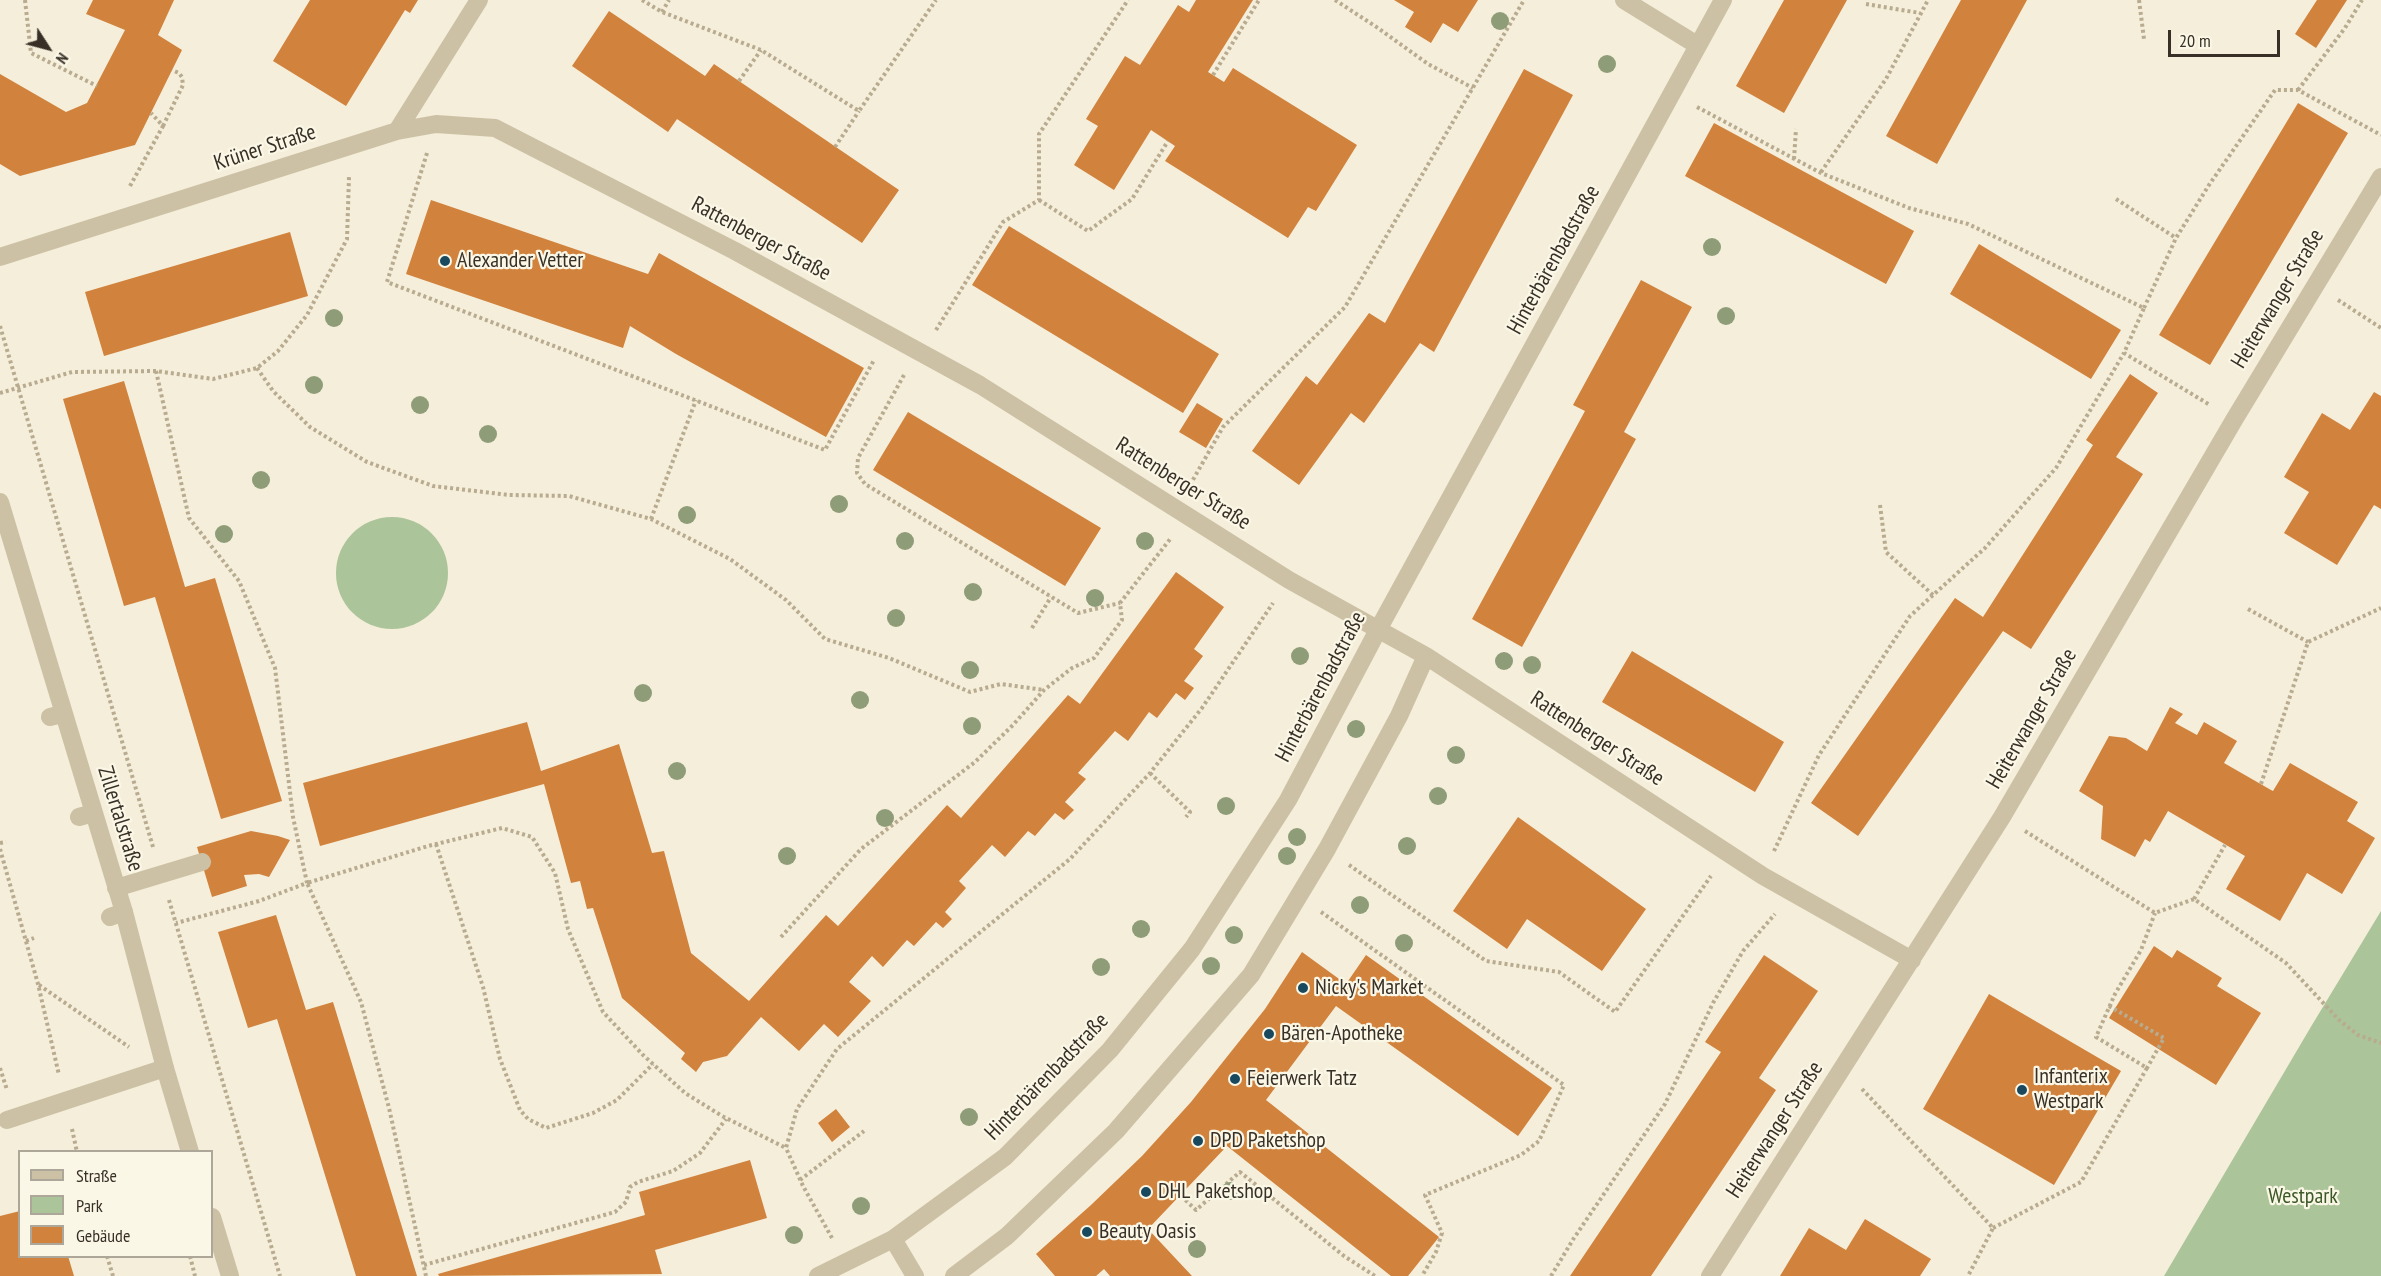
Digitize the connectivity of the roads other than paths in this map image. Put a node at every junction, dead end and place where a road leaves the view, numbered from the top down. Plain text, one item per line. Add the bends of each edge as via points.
1 (479, 0) edge
2 (1624, 0) edge
3 (1723, 0) edge
4 (1698, 45) junction
5 (398, 130) junction
6 (2381, 177) edge
7 (0, 256) edge
8 (0, 502) edge
9 (1379, 628) junction
10 (1426, 656) junction
11 (201, 862) dead end
12 (116, 888) junction
13 (1912, 960) junction
14 (165, 1068) junction
15 (7, 1120) dead end
16 (189, 1150) edge
17 (213, 1221) edge
18 (892, 1239) junction
19 (230, 1276) edge
20 (818, 1276) edge
21 (915, 1276) edge
22 (954, 1276) edge
23 (1710, 1276) edge

1 - 5 street
2 - 4 street
3 - 4 street, Hinterbärenbadstraße
4 - 9 street, Hinterbärenbadstraße
5 - 7 street, Krüner Straße
5 - 9 street, Rattenberger Straße via 436,124 495,128 735,251 980,385 1289,580
6 - 13 street, Heiterwanger Straße via 2002,817
8 - 12 street, Zillertalstraße via 86,815
9 - 10 street, Rattenberger Straße
9 - 18 street, Hinterbärenbadstraße via 1288,800 1192,949 1110,1050 1005,1158
10 - 13 street, Rattenberger Straße via 1763,876
10 - 22 street via 1399,716 1327,849 1251,975 1116,1131 1007,1236
11 - 12 street
12 - 14 street, Zillertalstraße via 117,914
13 - 23 street, Heiterwanger Straße
14 - 15 street
14 - 16 street, Zillertalstraße
17 - 19 street
18 - 20 street, Hinterbärenbadstraße
18 - 21 street

